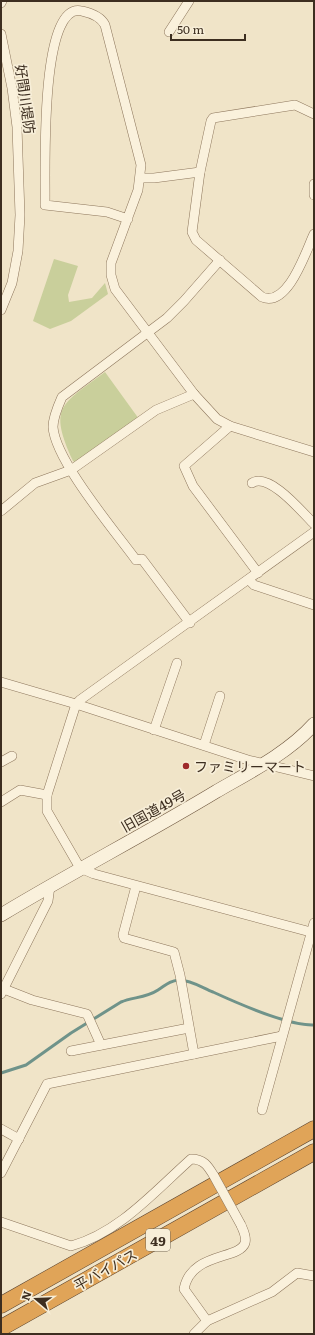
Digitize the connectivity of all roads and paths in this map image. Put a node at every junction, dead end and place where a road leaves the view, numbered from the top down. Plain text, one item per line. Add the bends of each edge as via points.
1 (189, 1) edge
2 (169, 32) dead end
3 (1, 34) edge
4 (314, 114) edge
5 (200, 172) junction
6 (141, 178) junction
7 (314, 184) edge
8 (314, 195) edge
9 (128, 219) junction
10 (314, 234) edge
11 (220, 260) junction
12 (1, 310) edge
13 (148, 333) junction
14 (194, 394) junction
15 (230, 426) junction
16 (314, 452) edge
17 (71, 470) junction
18 (252, 483) dead end
19 (1, 511) edge
20 (314, 524) edge
21 (314, 532) edge
22 (258, 573) junction
23 (249, 580) junction
24 (314, 604) edge
25 (190, 623) junction
26 (177, 663) dead end
27 (1, 682) edge
28 (220, 696) dead end
29 (76, 704) junction
30 (314, 724) edge
31 (154, 730) junction
32 (204, 745) junction
33 (12, 756) dead end
34 (1, 762) edge
35 (264, 764) junction
36 (314, 776) edge
37 (48, 795) junction
38 (1, 802) edge
39 (80, 868) junction
40 (50, 886) junction
41 (136, 886) junction
42 (1, 915) edge
43 (313, 929) edge
44 (2, 991) edge
45 (188, 1028) junction
46 (282, 1036) junction
47 (101, 1046) junction
48 (71, 1051) dead end
49 (194, 1054) junction
50 (262, 1110) dead end
51 (314, 1129) edge
52 (1, 1130) edge
53 (18, 1139) junction
54 (314, 1152) edge
55 (1, 1173) edge
56 (1, 1222) edge
57 (314, 1276) edge
58 (1, 1305) edge
59 (207, 1321) junction
60 (1, 1328) edge
61 (194, 1334) edge

1 - 2 street
3 - 12 street, 好間川堤防 via 17,127 20,215 18,251 12,283
4 - 5 street via 295,105 213,118
5 - 6 street
5 - 11 street via 192,232 196,240
6 - 9 street
6 - 9 street via 141,165 107,29 103,21 97,17 75,10 66,15 60,24 52,49 47,96 45,206 107,212
7 - 8 street
9 - 13 street via 112,263 111,276 116,289
10 - 11 street via 288,289 276,297 262,297
11 - 13 street via 184,302
13 - 14 street
13 - 17 street via 62,397 53,426 56,440
14 - 15 street via 218,419
14 - 17 street via 156,410
15 - 16 street
15 - 22 street via 184,466 193,486
17 - 19 street via 35,483
17 - 25 street via 136,560 142,559
18 - 20 street via 260,480 269,482
21 - 22 street
22 - 23 street
23 - 24 street via 254,585
23 - 25 street
25 - 29 street
26 - 31 street
27 - 29 street
28 - 32 street
29 - 31 street
29 - 37 street
30 - 35 street, 旧国道49号 via 306,733
31 - 32 street
32 - 35 street
33 - 34 street
35 - 36 street
35 - 39 street, 旧国道49号 via 171,819
37 - 38 street via 20,790
37 - 39 street via 47,811
39 - 40 street, 旧国道49号
39 - 41 street
40 - 42 street, 旧国道49号
40 - 44 street via 48,900
41 - 43 street
41 - 45 street via 124,938 174,952
43 - 46 street
44 - 47 street via 83,1013 90,1020
45 - 47 street
45 - 49 street
46 - 49 street
46 - 50 street
47 - 48 street
49 - 53 street via 47,1084
51 - 58 highway, 平バイパス / 49
52 - 53 street
53 - 55 street
54 - 60 highway, 平バイパス / 49
56 - 59 street, bridge via 71,1246 82,1243 112,1228 191,1159 205,1162 241,1225 245,1239 240,1249 202,1264 186,1279 184,1289
57 - 59 street via 297,1273 272,1292
59 - 61 street

